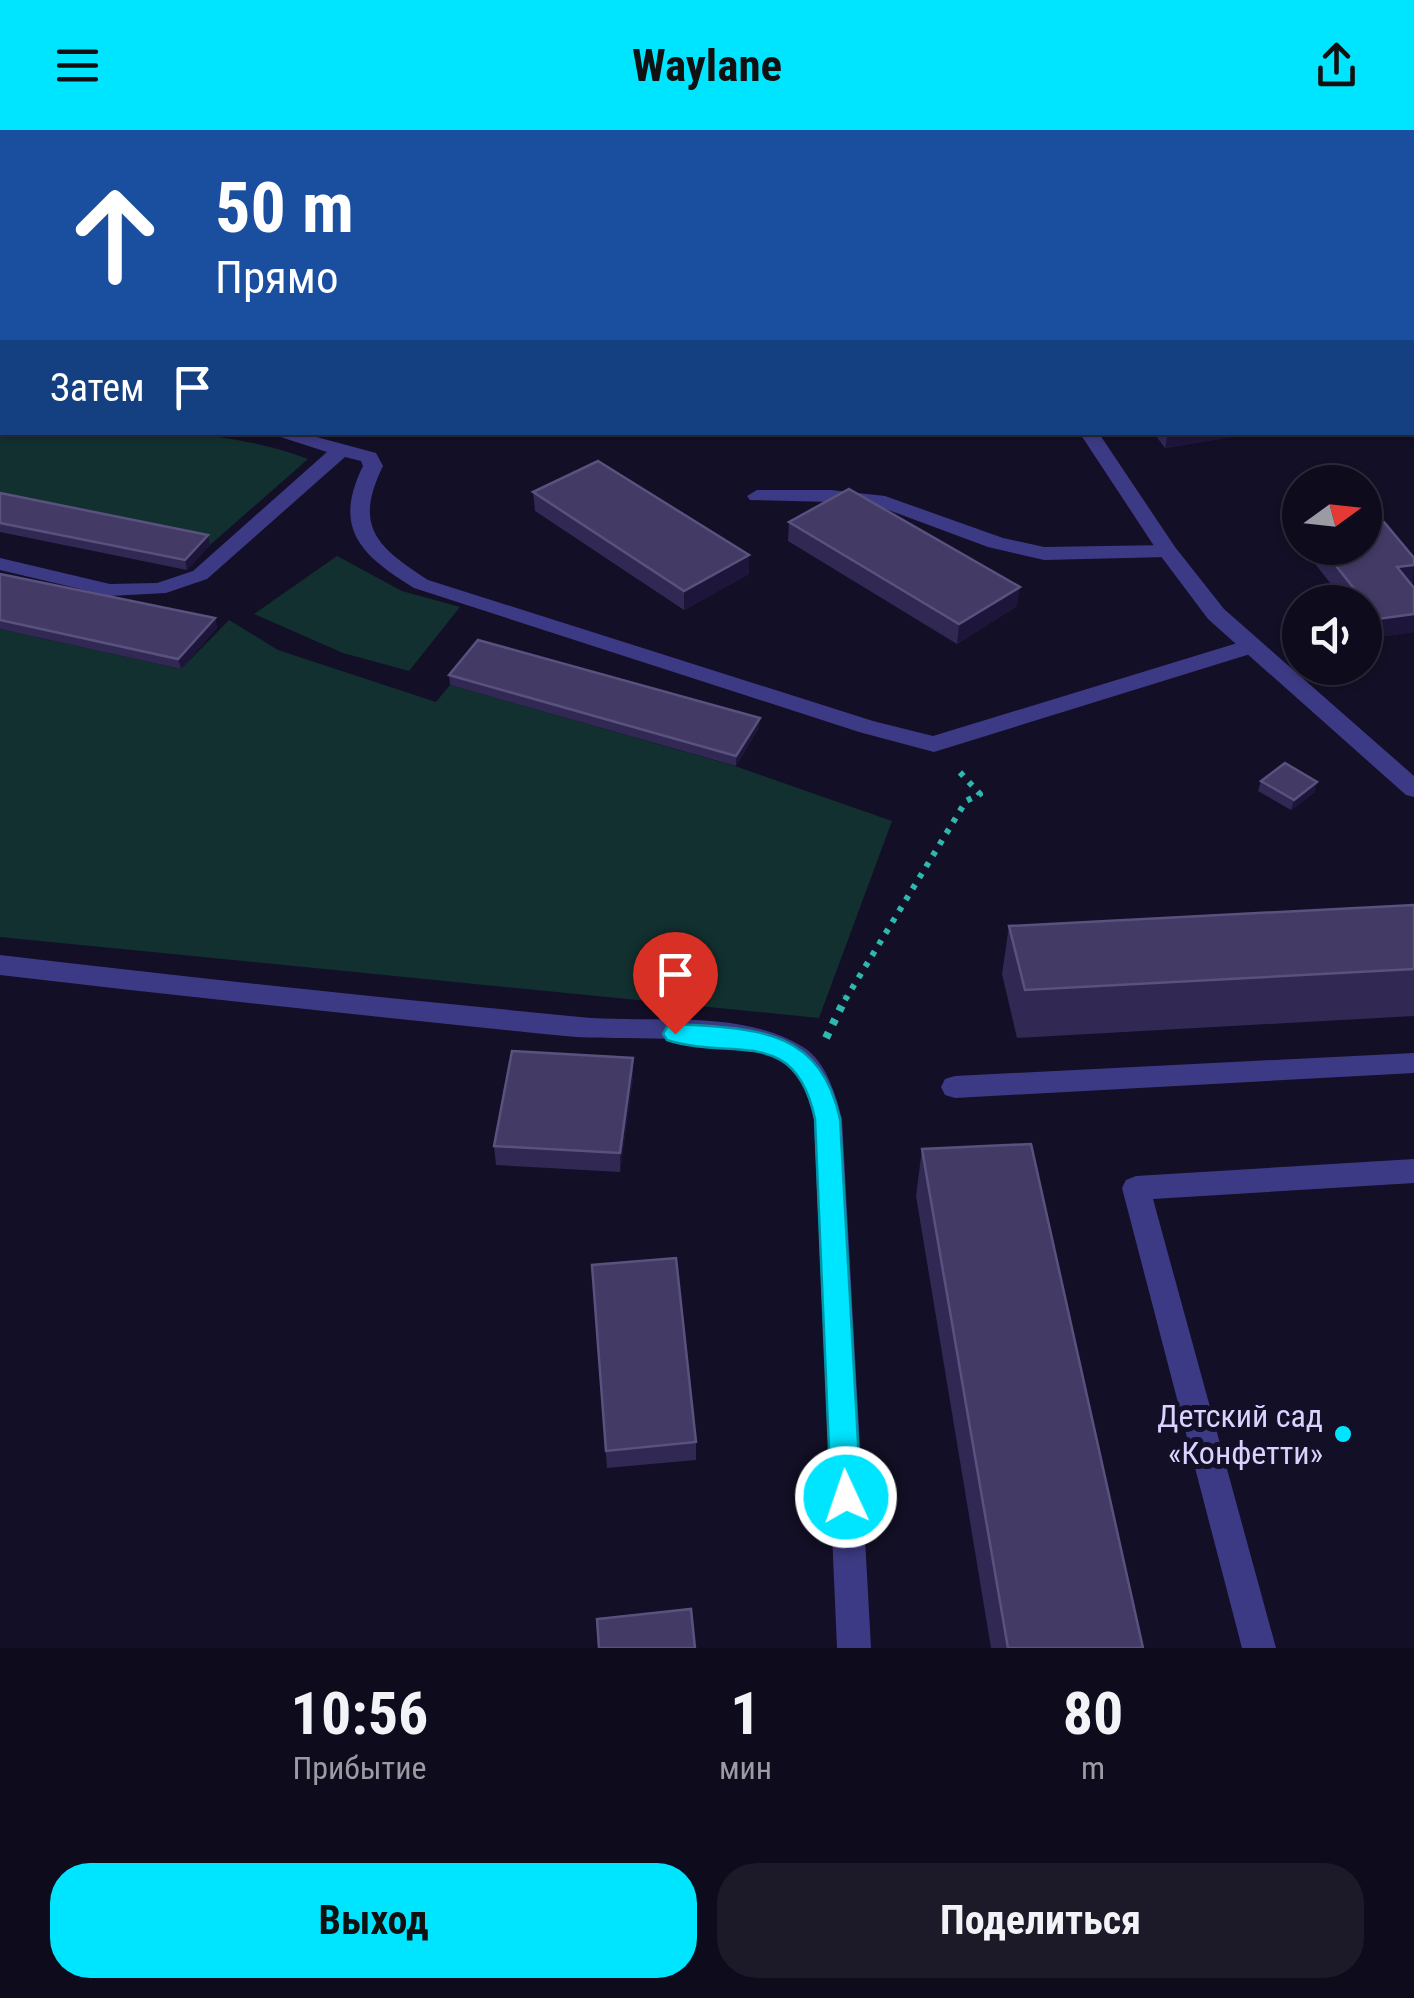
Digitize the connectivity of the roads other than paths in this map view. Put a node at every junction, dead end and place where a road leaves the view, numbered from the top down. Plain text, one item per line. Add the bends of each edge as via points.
1 (284, 435) edge
2 (1090, 435) edge
3 (338, 452) junction
4 (756, 496) dead end
5 (1167, 551) junction
6 (0, 564) edge
7 (1252, 646) junction
8 (1414, 789) edge
9 (0, 965) edge
10 (1414, 1063) edge
11 (954, 1087) dead end
12 (1414, 1172) edge
13 (854, 1648) edge
14 (1260, 1648) edge

1 - 3 street
2 - 5 street
3 - 6 street via 200,576 159,589 110,590
3 - 7 street via 369,458 373,466 356,515 366,540 421,584 934,744
4 - 5 street via 861,496 1025,550
5 - 7 street via 1216,614
7 - 8 street
9 - 13 street via 566,1026 745,1038 795,1055 822,1090 828,1119
10 - 11 street
12 - 14 street via 1136,1188

